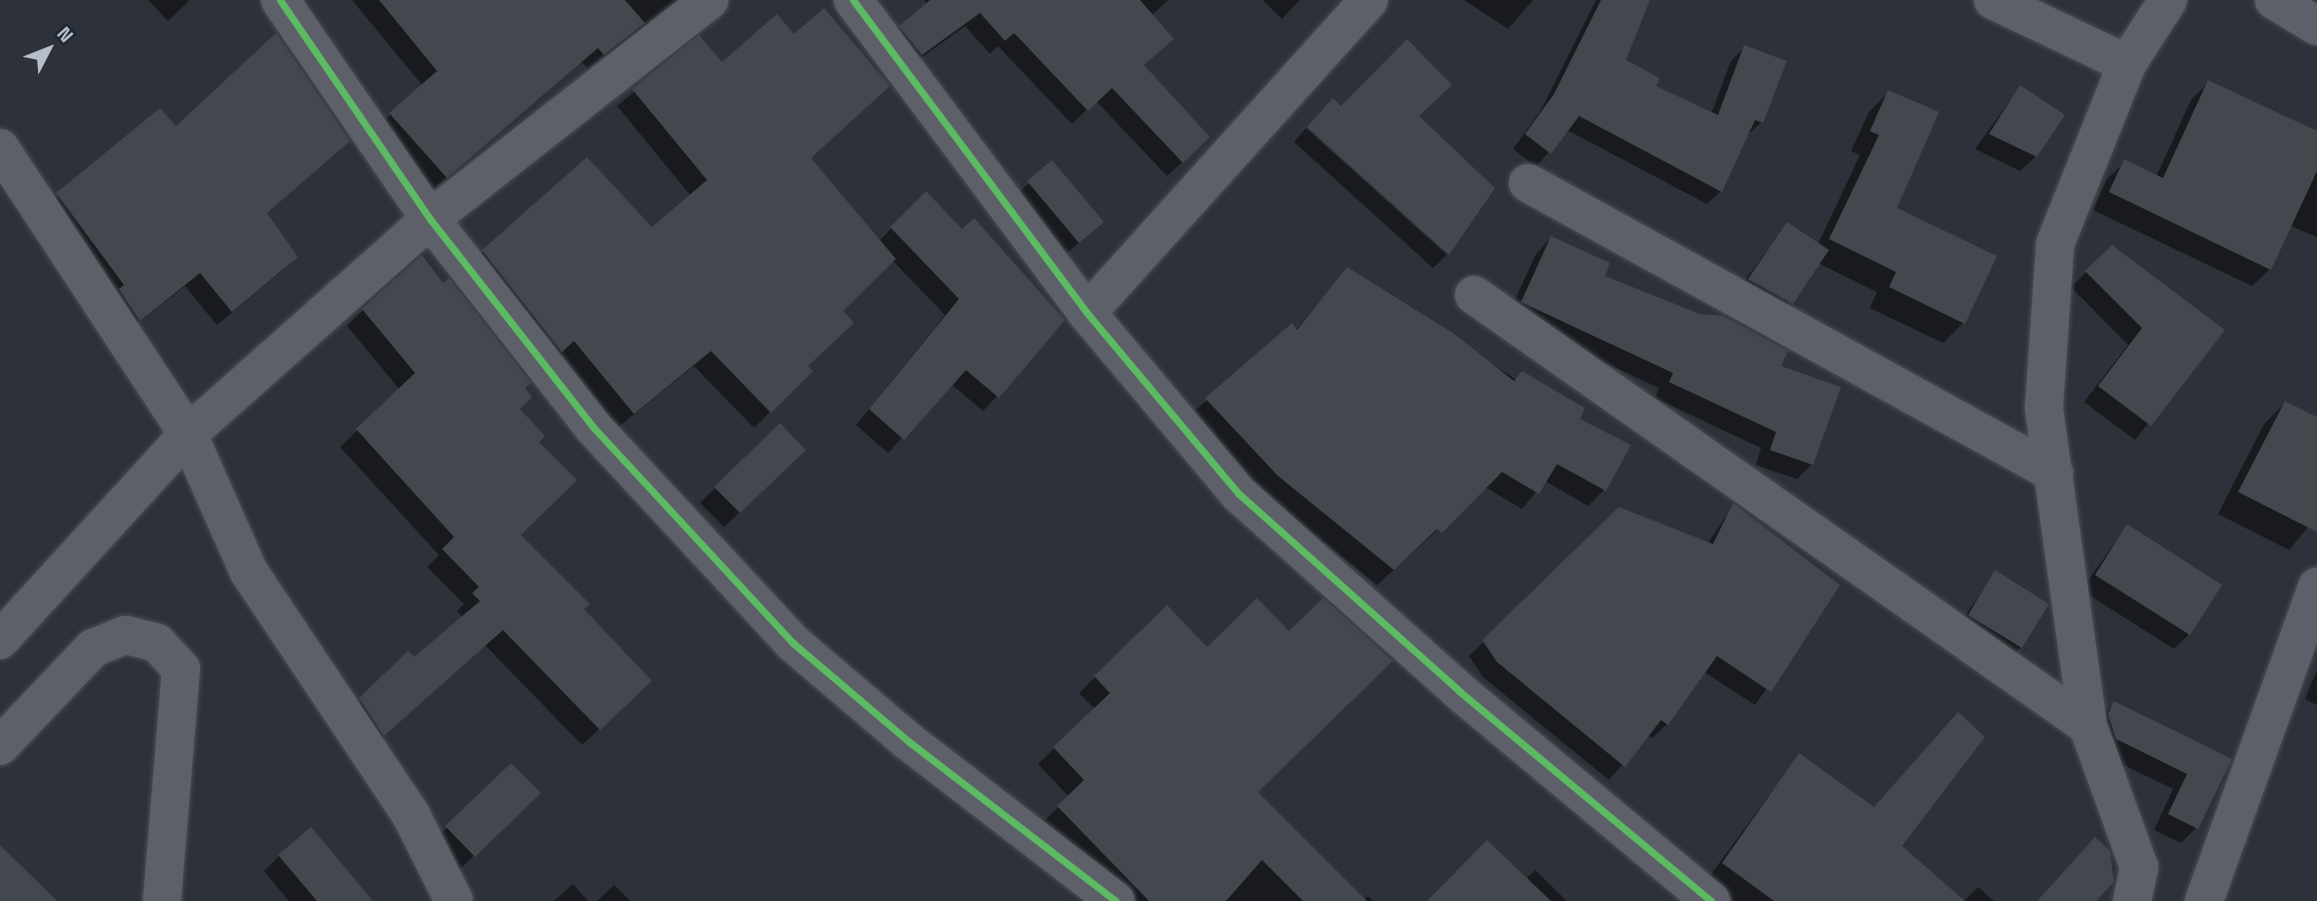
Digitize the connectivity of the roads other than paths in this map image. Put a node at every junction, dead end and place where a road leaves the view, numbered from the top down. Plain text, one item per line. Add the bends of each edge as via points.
1 (281, 0) edge
2 (709, 0) edge
3 (853, 0) edge
4 (1369, 0) edge
5 (1993, 0) edge
6 (2168, 0) edge
7 (2273, 0) edge
8 (2317, 26) edge
9 (2127, 64) junction
10 (0, 148) edge
11 (1528, 183) dead end
12 (430, 219) junction
13 (1474, 295) dead end
14 (1087, 313) junction
15 (188, 434) junction
16 (2054, 473) junction
17 (2317, 587) edge
18 (0, 640) edge
19 (2088, 726) junction
20 (0, 746) edge
21 (162, 901) edge
22 (454, 901) edge
23 (1116, 901) edge
24 (1711, 901) edge
25 (2132, 901) edge
26 (2204, 901) edge

1 - 12 street
2 - 12 street
3 - 14 street
4 - 14 street
5 - 9 street
6 - 9 street
7 - 8 street
9 - 16 street via 2055,244 2044,407
10 - 15 street
11 - 16 street
12 - 15 street
12 - 23 street via 593,427 793,643 908,741
13 - 19 street
14 - 24 street via 1239,494 1459,691
15 - 18 street
15 - 22 street via 249,572 411,815
16 - 19 street
17 - 26 street
19 - 25 street via 2139,867
20 - 21 street via 93,648 127,635 157,643 181,669

